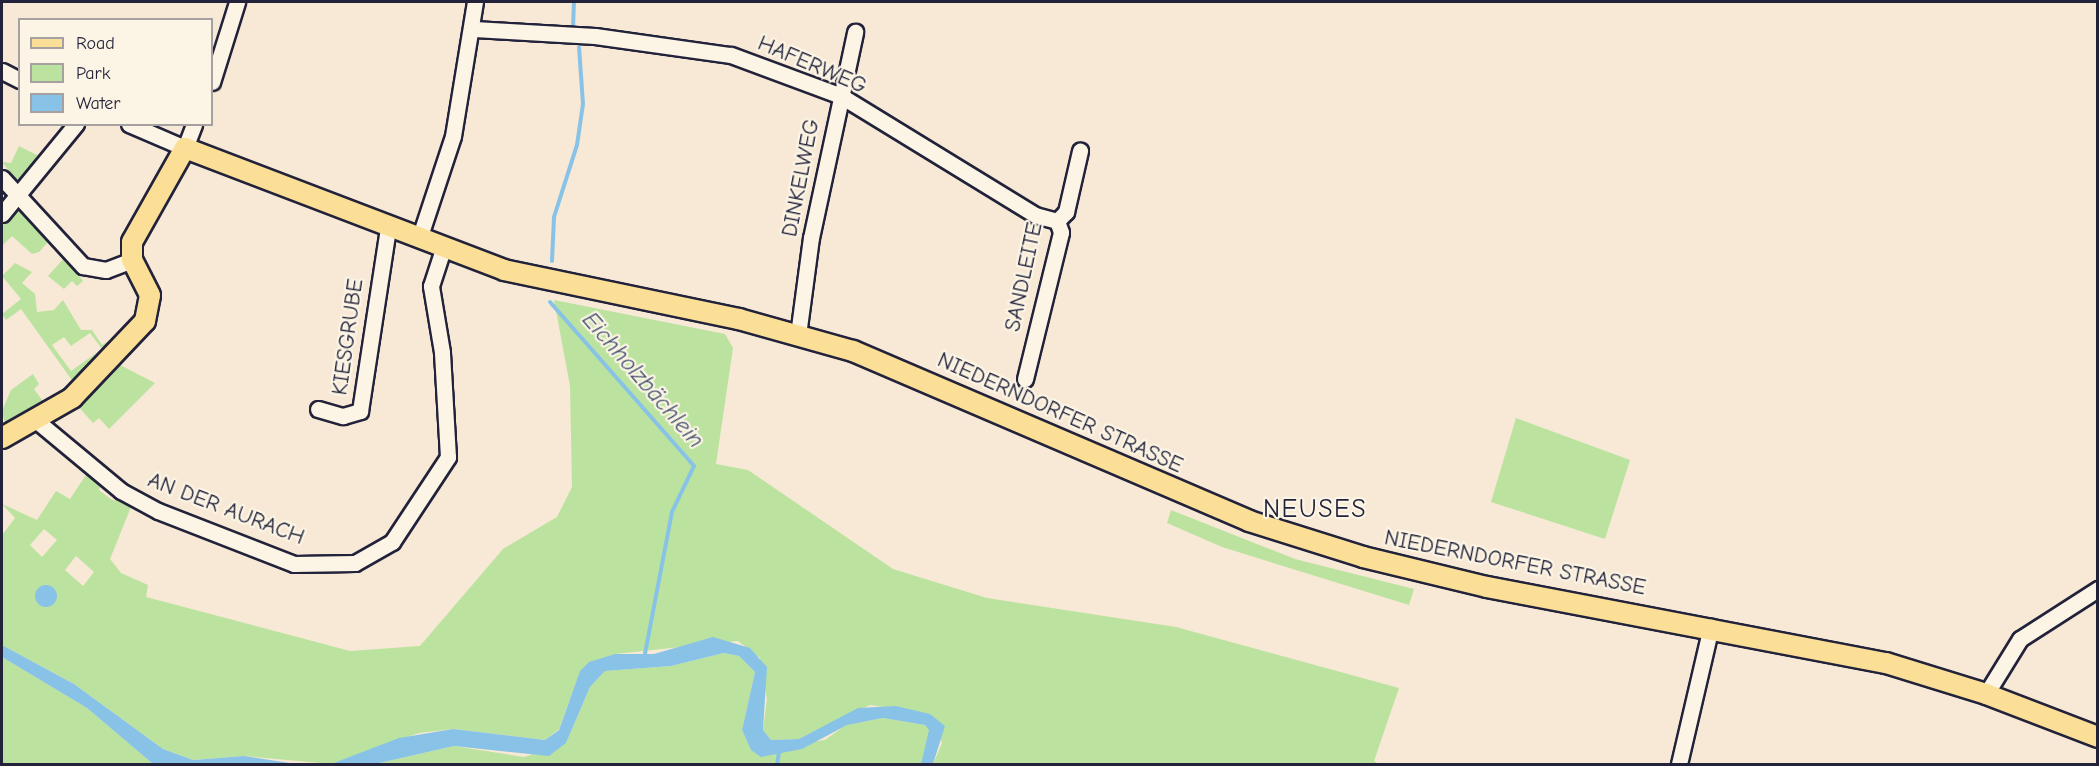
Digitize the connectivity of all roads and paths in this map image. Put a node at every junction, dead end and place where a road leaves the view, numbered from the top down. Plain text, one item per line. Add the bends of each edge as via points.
1 (237, 2) edge
2 (475, 2) edge
3 (474, 29) junction
4 (855, 32) dead end
5 (2, 71) edge
6 (18, 79) edge
7 (213, 79) edge
8 (841, 96) junction
9 (74, 126) edge
10 (134, 126) edge
11 (193, 126) edge
12 (185, 148) junction
13 (1080, 151) dead end
14 (2, 178) edge
15 (20, 195) junction
16 (2, 214) edge
17 (1057, 221) junction
18 (388, 226) junction
19 (419, 238) junction
20 (443, 248) junction
21 (132, 260) junction
22 (798, 335) junction
23 (1025, 379) dead end
24 (318, 410) dead end
25 (38, 422) junction
26 (2, 438) edge
27 (2097, 589) edge
28 (1712, 627) junction
29 (1986, 694) junction
30 (2097, 737) edge
31 (1678, 765) edge

1 - 7 street
2 - 3 street
3 - 8 street, HAFERWEG via 595,36 731,55
3 - 19 street via 453,136
4 - 8 street, DINKELWEG
5 - 6 street
8 - 17 street, HAFERWEG via 1035,215
8 - 22 street, DINKELWEG
9 - 15 street
10 - 12 street
11 - 12 street
12 - 18 main road, NIEDERNDORFER STRASSE
12 - 21 main road via 137,229
13 - 17 street, SANDLEITE via 1066,212
14 - 15 street
15 - 16 street
15 - 21 street via 83,266 106,270
17 - 23 street, SANDLEITE via 1061,232
18 - 19 main road, NIEDERNDORFER STRASSE
18 - 24 street, KIESGRUBE via 360,411 343,416
19 - 20 main road, NIEDERNDORFER STRASSE
20 - 22 main road, NIEDERNDORFER STRASSE via 504,270 699,310
20 - 25 street, AN DER AURACH via 431,286 442,352 448,457 392,542 355,563 294,564 158,511 121,491
21 - 25 main road via 150,295 146,321 72,398
22 - 28 main road, NIEDERNDORFER STRASSE via 907,372 1249,521 1421,573
25 - 26 main road
27 - 29 street via 2020,639
28 - 29 main road, NIEDERNDORFER STRASSE via 1886,663
28 - 31 street
29 - 30 main road, NIEDERNDORFER STRASSE

